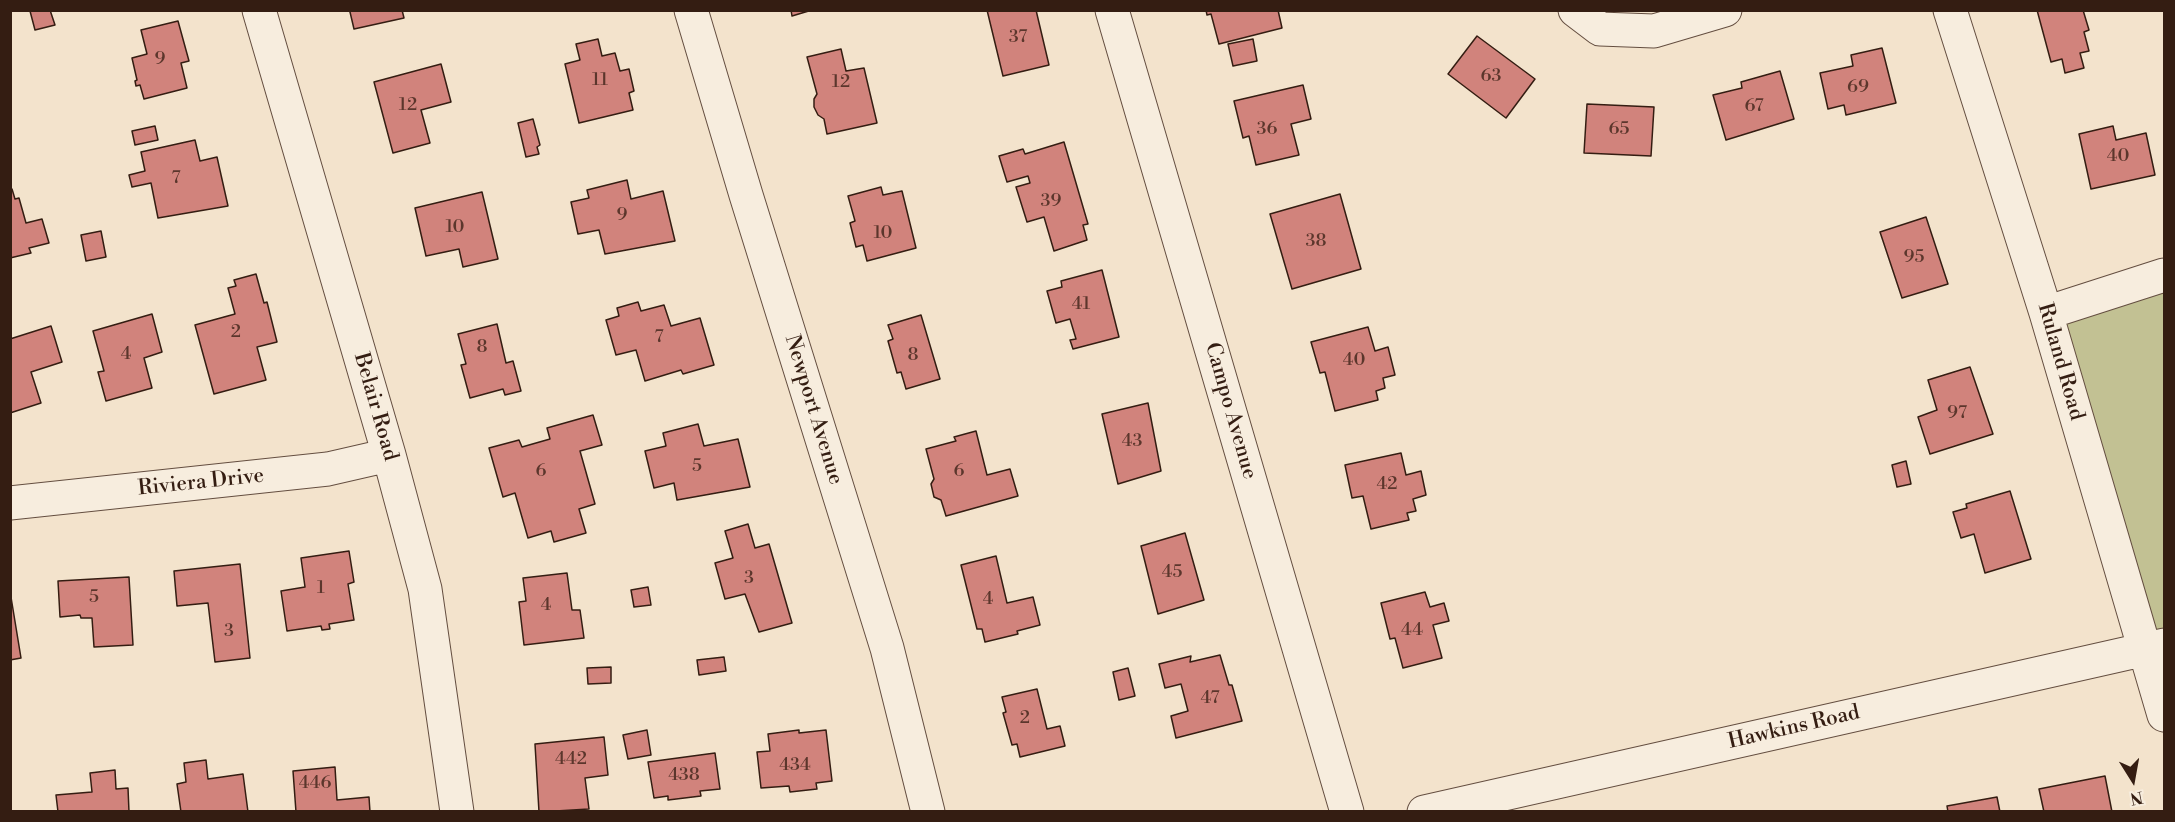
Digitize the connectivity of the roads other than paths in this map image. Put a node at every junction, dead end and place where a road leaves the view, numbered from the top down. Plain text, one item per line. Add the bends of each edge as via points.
1 (259, 10) edge
2 (691, 10) edge
3 (1112, 10) edge
4 (1575, 10) edge
5 (1725, 10) edge
6 (1950, 10) edge
7 (2164, 275) edge
8 (2046, 313) junction
9 (389, 455) junction
10 (10, 503) edge
11 (2155, 647) edge
12 (2164, 715) edge
13 (457, 812) edge
14 (928, 812) edge
15 (1347, 812) edge
16 (1424, 812) edge

1 - 9 street, Belair Road
2 - 14 street, Newport Avenue via 887,648
3 - 15 street, Campo Avenue
4 - 5 street via 1600,29 1654,31
6 - 8 street, Ruland Road
7 - 8 street
8 - 11 street, Ruland Road
9 - 10 street, Riviera Drive via 328,469
9 - 13 street, Belair Road via 425,589
11 - 12 street, Ruland Road
11 - 16 street, Hawkins Road

